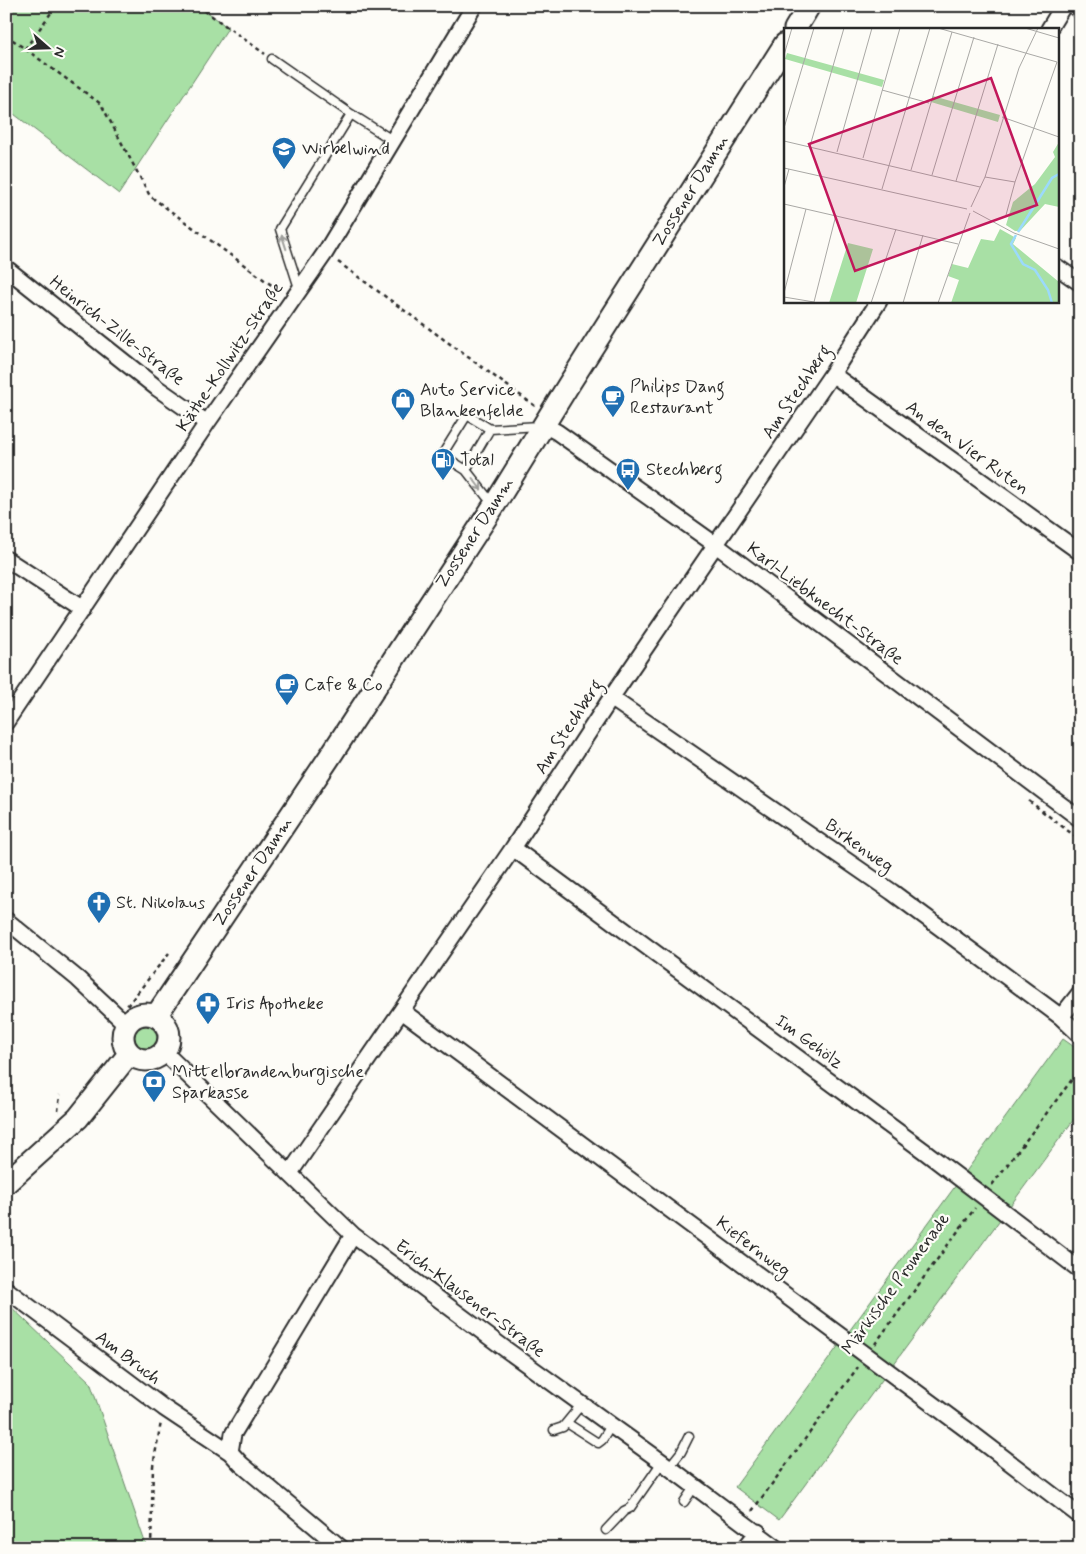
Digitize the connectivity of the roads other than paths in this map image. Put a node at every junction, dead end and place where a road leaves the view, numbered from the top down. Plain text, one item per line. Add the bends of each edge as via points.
1 (809, 6) edge
2 (1063, 6) edge
3 (1074, 6) edge
4 (467, 9) edge
5 (1080, 11) edge
6 (796, 28) edge
7 (1050, 28) edge
8 (784, 46) edge
9 (272, 59) road end
10 (351, 114) junction
11 (392, 140) junction
12 (6, 268) edge
13 (1058, 268) edge
14 (1080, 283) edge
15 (296, 294) junction
16 (878, 302) edge
17 (832, 374) junction
18 (541, 417) junction
19 (207, 423) junction
20 (490, 429) junction
21 (466, 470) junction
22 (495, 504) junction
23 (716, 544) junction
24 (1080, 552) edge
25 (6, 559) edge
26 (83, 609) junction
27 (611, 698) junction
28 (6, 722) edge
29 (1080, 819) edge
30 (513, 848) junction
31 (6, 920) edge
32 (1080, 992) edge
33 (402, 1011) junction
34 (128, 1014) junction
35 (156, 1016) junction
36 (1061, 1018) junction
37 (1080, 1035) edge
38 (164, 1052) junction
39 (129, 1054) junction
40 (290, 1173) junction
41 (6, 1183) edge
42 (353, 1235) junction
43 (1080, 1270) edge
44 (7, 1290) edge
45 (581, 1405) junction
46 (567, 1423) junction
47 (611, 1426) junction
48 (554, 1430) dead end
49 (689, 1436) dead end
50 (230, 1452) junction
51 (666, 1464) junction
52 (695, 1486) junction
53 (684, 1502) dead end
54 (1080, 1516) edge
55 (606, 1530) dead end
56 (758, 1532) junction
57 (341, 1548) edge
58 (745, 1548) edge
59 (777, 1548) edge

1 - 6 main road
2 - 7 street
3 - 5 street
4 - 11 street, Käthe-Kollwitz-Straße
8 - 18 main road, Zossener Damm
9 - 10 lane
10 - 11 lane
15 -> 10 lane via 280,229
11 - 15 street, Käthe-Kollwitz-Straße via 325,253
12 - 19 street, Heinrich-Zille-Straße via 157,388
13 - 14 street
15 - 19 street, Käthe-Kollwitz-Straße
16 - 17 street, Am Stechberg
17 - 23 street, Am Stechberg
17 - 24 street, An den Vier Ruten
18 - 20 lane via 530,428
18 - 22 main road, Zossener Damm
18 - 23 street, Karl-Liebknecht-Straße via 557,432
19 - 26 street, Käthe-Kollwitz-Straße
20 - 21 lane
20 - 21 lane via 467,415 442,455
21 -> 22 lane
22 - 35 main road, Zossener Damm
23 - 27 street, Am Stechberg
23 - 29 street, Karl-Liebknecht-Straße
25 - 26 street
26 - 28 street, Käthe-Kollwitz-Straße
27 - 30 street, Am Stechberg
27 - 36 street, Birkenweg via 892,892
30 - 33 street, Am Stechberg
30 - 43 street, Im Gehölz
31 - 34 street via 78,979
32 - 36 street
33 - 40 street, Am Stechberg
33 - 54 street, Kiefernweg
34 - 35 main road
34 - 39 main road via 122,1039
35 - 38 main road via 169,1032
36 - 37 street, Birkenweg
38 - 39 main road via 158,1058 143,1061
38 - 40 street, Erich-Klausener-Straße
39 - 41 main road via 78,1118
40 - 42 street, Erich-Klausener-Straße
42 - 45 street, Erich-Klausener-Straße
42 - 50 street via 233,1434
44 - 50 street, Am Bruch via 164,1408
45 - 46 lane
45 - 47 street, Erich-Klausener-Straße
46 - 47 lane via 598,1443
46 - 48 lane
47 - 51 street, Erich-Klausener-Straße
49 - 51 lane via 681,1452
50 - 57 street, Am Bruch
51 - 52 street, Erich-Klausener-Straße
51 - 55 lane via 630,1508
52 - 53 lane
52 - 56 street, Erich-Klausener-Straße
56 - 58 street
56 - 59 street, Erich-Klausener-Straße

